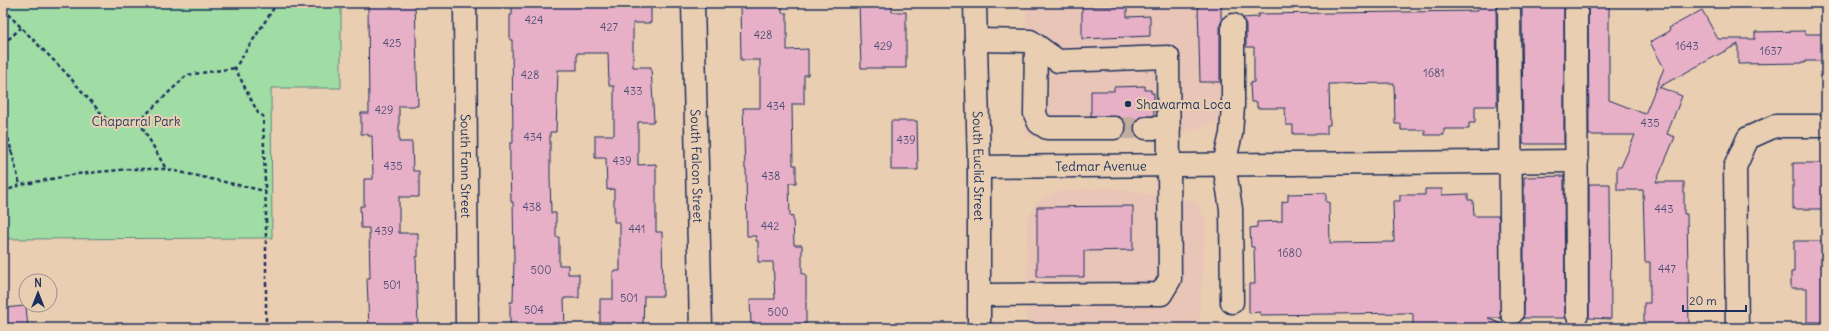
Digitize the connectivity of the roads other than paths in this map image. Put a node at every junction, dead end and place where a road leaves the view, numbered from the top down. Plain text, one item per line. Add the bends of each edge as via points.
1 (465, 3) edge
2 (693, 3) edge
3 (975, 3) edge
4 (1576, 6) dead end
5 (1510, 9) dead end
6 (1234, 25) dead end
7 (976, 40) junction
8 (1036, 46) junction
9 (1826, 126) edge
10 (1114, 128) tunnel mouth
11 (1146, 128) tunnel mouth
12 (1169, 128) junction
13 (1577, 161) junction
14 (1511, 162) junction
15 (1224, 164) junction
16 (1170, 165) junction
17 (979, 167) junction
18 (979, 295) junction
19 (1232, 302) dead end
20 (1512, 313) dead end
21 (1577, 314) dead end
22 (467, 328) edge
23 (700, 328) edge
24 (979, 328) edge
25 (1737, 328) edge

1 - 22 street, South Fann Street
2 - 23 street, South Falcon Street
3 - 7 street, South Euclid Street
4 - 13 street
5 - 14 street
6 - 15 street via 1231,134
7 - 8 street via 1030,41
7 - 17 street, South Euclid Street
8 - 10 street via 1035,114 1039,124 1047,128
8 - 12 street via 1058,61 1168,57
9 - 25 street via 1775,126 1748,138 1735,167
11 - 12 street
12 - 16 street
13 - 14 street, Tedmar Avenue
13 - 21 street
14 - 15 street, Tedmar Avenue
14 - 20 street
15 - 16 street, Tedmar Avenue
15 - 19 street via 1231,209
16 - 17 street, Tedmar Avenue
16 - 18 street via 1170,279 1161,294
17 - 18 street, South Euclid Street
18 - 24 street, South Euclid Street

